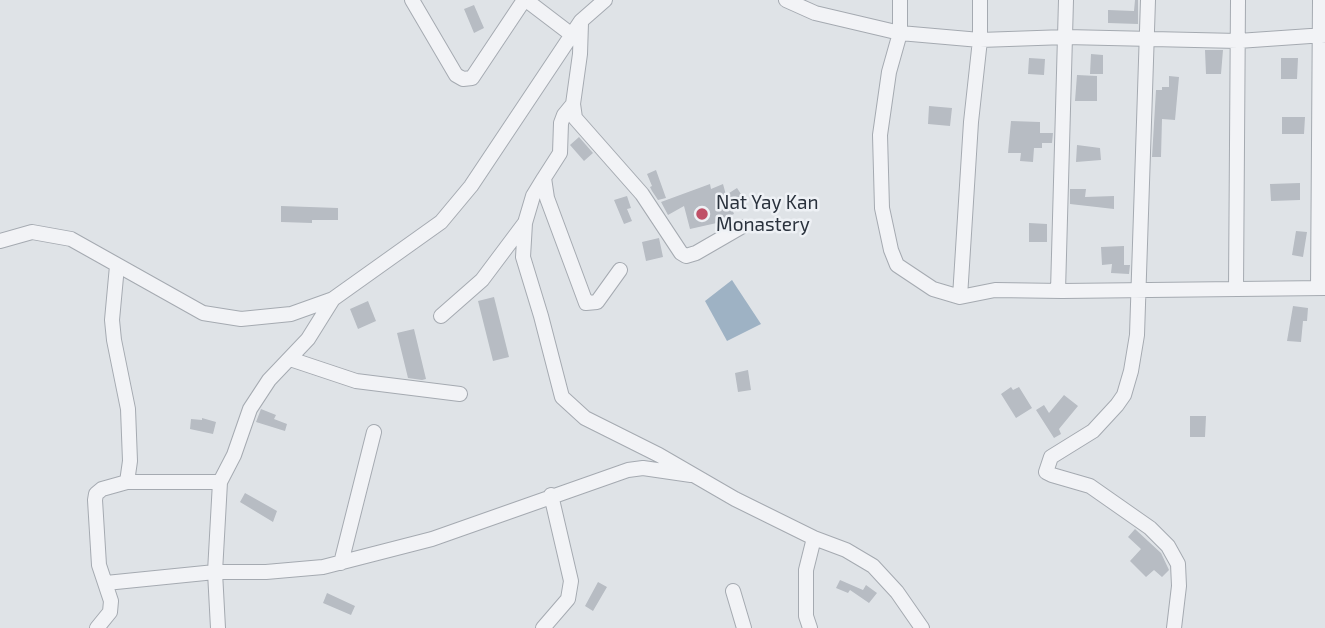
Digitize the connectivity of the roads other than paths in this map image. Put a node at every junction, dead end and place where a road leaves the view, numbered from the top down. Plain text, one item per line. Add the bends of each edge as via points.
1 (412, 0) edge
2 (525, 0) edge
3 (605, 0) edge
4 (786, 0) edge
5 (900, 0) edge
6 (981, 0) edge
7 (1066, 0) edge
8 (1147, 0) edge
9 (1238, 0) edge
10 (1320, 0) edge
11 (815, 6) edge
12 (581, 21) junction
13 (901, 33) junction
14 (572, 35) junction
15 (1323, 35) edge
16 (1066, 37) junction
17 (980, 40) junction
18 (1146, 40) junction
19 (1238, 41) junction
20 (573, 104) junction
21 (544, 178) junction
22 (525, 223) junction
23 (741, 227) dead end
24 (0, 241) edge
25 (117, 266) junction
26 (620, 270) dead end
27 (1322, 288) edge
28 (1236, 289) junction
29 (1137, 290) junction
30 (1058, 291) junction
31 (960, 296) junction
32 (333, 299) junction
33 (441, 316) dead end
34 (290, 359) junction
35 (460, 394) dead end
36 (373, 432) dead end
37 (696, 476) junction
38 (127, 482) junction
39 (220, 482) junction
40 (551, 495) junction
41 (814, 538) junction
42 (341, 563) junction
43 (215, 572) junction
44 (106, 583) junction
45 (733, 591) dead end
46 (97, 628) edge
47 (218, 628) edge
48 (543, 628) edge
49 (744, 628) edge
50 (810, 628) edge
51 (922, 628) edge
52 (1174, 628) edge

1 - 2 street via 456,75 463,79 472,78
2 - 14 street
3 - 12 street
4 - 11 street
5 - 13 street
6 - 17 street
7 - 16 street
8 - 18 street
9 - 19 street
10 - 15 street
11 - 13 street
12 - 14 street
12 - 20 street
13 - 17 street
13 - 31 street via 889,72 880,135 882,208 897,265 933,289
14 - 32 street via 471,186 441,222
15 - 19 street
15 - 27 street
16 - 17 street
16 - 18 street
16 - 30 street
17 - 31 street
18 - 19 street
18 - 29 street
19 - 28 street
20 - 21 street via 561,123 559,153
20 - 23 street via 575,118 642,194 681,253 696,253
21 - 22 street
21 - 26 street via 547,198 586,303 597,302
22 - 33 street via 482,280
22 - 37 street via 523,257 562,397 585,418
24 - 25 street via 32,232 71,239
25 - 32 street via 203,313 241,318 291,314
25 - 38 street via 112,320 128,409
27 - 28 street
28 - 29 street
29 - 30 street
29 - 52 street via 1137,335 1124,395 1093,431 1051,457 1046,472 1090,486 1168,546 1178,564
30 - 31 street via 995,290
32 - 34 street via 308,340
34 - 35 street via 356,381
34 - 39 street via 250,409
36 - 42 street
37 - 40 street via 643,468
37 - 41 street
38 - 39 street
38 - 44 street via 96,494 99,565
39 - 43 street
40 - 42 street via 432,539
40 - 48 street via 571,581 568,599
41 - 50 street via 806,570
41 - 51 street via 873,566
42 - 43 street via 266,572
43 - 44 street
43 - 47 street
44 - 46 street via 110,612
45 - 49 street

